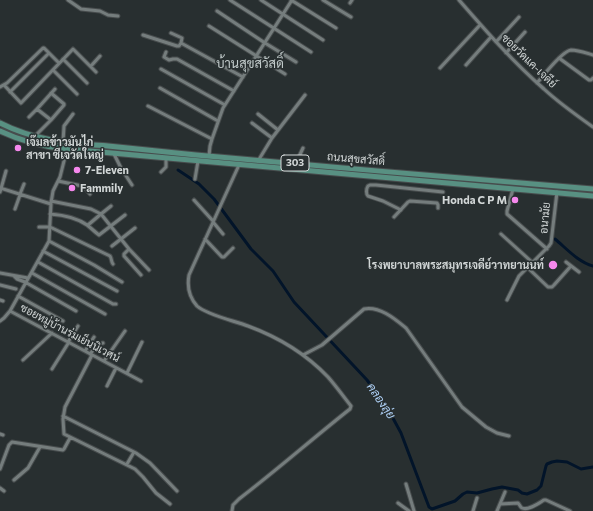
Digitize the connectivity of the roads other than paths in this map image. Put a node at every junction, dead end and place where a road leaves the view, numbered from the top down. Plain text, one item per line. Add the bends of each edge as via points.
1 (68, 0) edge
2 (230, 0) edge
3 (261, 0) edge
4 (292, 0) edge
5 (323, 0) edge
6 (459, 0) edge
7 (217, 11) dead end
8 (283, 14) junction
9 (118, 16) dead end
10 (351, 17) dead end
11 (519, 17) dead end
12 (480, 25) junction
13 (208, 26) dead end
14 (336, 28) dead end
15 (274, 29) junction
16 (525, 32) dead end
17 (171, 33) dead end
18 (143, 35) dead end
19 (491, 37) junction
20 (323, 40) dead end
21 (496, 42) junction
22 (181, 43) junction
23 (265, 43) junction
24 (166, 52) dead end
25 (311, 52) dead end
26 (49, 53) junction
27 (506, 53) junction
28 (593, 55) edge
29 (100, 56) dead end
30 (256, 57) junction
31 (559, 58) junction
32 (63, 59) junction
33 (296, 62) dead end
34 (59, 63) junction
35 (466, 64) dead end
36 (91, 66) junction
37 (440, 68) dead end
38 (161, 69) dead end
39 (53, 70) junction
40 (96, 72) dead end
41 (285, 74) dead end
42 (243, 77) junction
43 (593, 78) edge
44 (87, 83) dead end
45 (537, 83) junction
46 (4, 86) junction
47 (0, 87) edge
48 (160, 88) dead end
49 (55, 89) dead end
50 (234, 91) junction
51 (10, 92) junction
52 (51, 93) junction
53 (77, 94) dead end
54 (305, 95) dead end
55 (21, 103) junction
56 (225, 105) junction
57 (148, 106) dead end
58 (25, 108) dead end
59 (37, 108) junction
60 (72, 114) dead end
61 (258, 114) dead end
62 (30, 117) dead end
63 (50, 120) junction
64 (218, 120) junction
65 (0, 123) edge
66 (252, 123) dead end
67 (593, 127) edge
68 (278, 130) junction
69 (0, 131) edge
70 (34, 137) junction
71 (272, 138) junction
72 (212, 139) junction
73 (63, 142) junction
74 (303, 148) dead end
75 (67, 149) junction
76 (114, 154) junction
77 (209, 156) junction
78 (166, 158) junction
79 (258, 160) junction
80 (198, 161) junction
81 (296, 164) junction
82 (239, 165) junction
83 (255, 166) junction
84 (6, 172) dead end
85 (161, 172) dead end
86 (195, 178) dead end
87 (396, 179) junction
88 (413, 180) junction
89 (58, 181) junction
90 (24, 184) dead end
91 (132, 184) dead end
92 (557, 186) junction
93 (395, 187) junction
94 (0, 189) edge
95 (412, 189) junction
96 (513, 189) junction
97 (593, 189) edge
98 (443, 192) dead end
99 (556, 193) junction
100 (20, 194) junction
101 (90, 194) dead end
102 (593, 196) edge
103 (194, 200) dead end
104 (51, 203) junction
105 (111, 206) dead end
106 (438, 208) dead end
107 (15, 209) dead end
108 (401, 210) junction
109 (50, 214) junction
110 (101, 214) junction
111 (126, 215) dead end
112 (394, 217) dead end
113 (213, 221) junction
114 (88, 225) junction
115 (111, 226) junction
116 (39, 227) dead end
117 (50, 227) junction
118 (135, 228) dead end
119 (223, 234) dead end
120 (501, 234) dead end
121 (121, 239) junction
122 (205, 239) junction
123 (49, 241) junction
124 (112, 246) dead end
125 (233, 248) dead end
126 (129, 249) junction
127 (547, 249) junction
128 (43, 251) junction
129 (38, 262) junction
130 (533, 262) junction
131 (566, 262) dead end
132 (113, 264) dead end
133 (571, 266) junction
134 (528, 268) junction
135 (149, 270) dead end
136 (32, 272) junction
137 (579, 272) dead end
138 (0, 273) edge
139 (141, 275) dead end
140 (14, 276) junction
141 (28, 278) junction
142 (26, 282) junction
143 (122, 282) dead end
144 (0, 285) edge
145 (16, 289) dead end
146 (117, 292) dead end
147 (18, 296) junction
148 (506, 300) dead end
149 (116, 304) dead end
150 (76, 310) dead end
151 (10, 311) junction
152 (105, 314) dead end
153 (0, 321) edge
154 (63, 321) dead end
155 (78, 326) dead end
156 (125, 331) dead end
157 (52, 333) junction
158 (94, 337) dead end
159 (69, 342) junction
160 (142, 342) dead end
161 (103, 343) dead end
162 (85, 351) junction
163 (91, 354) junction
164 (303, 355) junction
165 (23, 360) dead end
166 (104, 361) junction
167 (116, 368) junction
168 (52, 369) dead end
169 (127, 373) junction
170 (141, 381) dead end
171 (107, 386) dead end
172 (63, 416) junction
173 (509, 436) dead end
174 (70, 438) junction
175 (40, 447) junction
176 (134, 452) junction
177 (127, 464) junction
178 (0, 469) edge
179 (14, 480) dead end
180 (406, 484) dead end
181 (0, 488) edge
182 (4, 491) dead end
183 (177, 491) dead end
184 (505, 492) dead end
185 (477, 498) dead end
186 (398, 503) dead end
187 (170, 504) dead end
188 (500, 504) junction
189 (534, 509) edge
190 (473, 510) edge
191 (232, 511) edge
192 (409, 511) edge
193 (414, 511) edge
194 (469, 511) edge
195 (497, 511) edge
196 (570, 511) edge

1 - 9 street via 81,8
2 - 15 street
3 - 8 street
4 - 8 street
4 - 14 street
5 - 10 street
6 - 12 street, ซอยวัดแค-เจดีย์
7 - 23 street
8 - 15 street
8 - 20 street
11 - 21 street
12 - 19 street, ซอยวัดแค-เจดีย์
12 - 37 street
13 - 30 street
15 - 23 street
15 - 25 street
16 - 27 street
17 - 22 street via 182,38
18 - 22 street via 177,46
19 - 21 street, ซอยวัดแค-เจดีย์
19 - 35 street
21 - 27 street, ซอยวัดแค-เจดีย์
22 - 42 street
23 - 30 street
23 - 33 street
24 - 50 street via 165,59 177,59
26 - 34 street
26 - 46 street via 44,48 41,49
26 - 51 street
27 - 45 street, ซอยวัดแค-เจดีย์
28 - 31 street via 570,50
29 - 36 street
30 - 41 street
30 - 42 street
31 - 43 street via 589,80
31 - 45 street
32 - 34 street
32 - 36 street via 73,50
32 - 44 street
34 - 39 street
36 - 40 street
38 - 56 street
39 - 53 street
39 - 55 street
42 - 50 street
45 - 67 street, ซอยวัดแค-เจดีย์
46 - 47 street
46 - 51 street
48 - 64 street
49 - 52 street
50 - 56 street
51 - 55 street
52 - 59 street
52 - 63 street via 64,105
54 - 68 street
55 - 58 street
56 - 64 street
57 - 72 street
59 - 62 street
59 - 63 street
60 - 73 street via 64,126
61 - 68 street
63 - 70 street
64 - 72 street
65 - 70 main road, ถนนสุขสวัสดิ์ / 303
66 - 71 street
68 - 71 street
69 - 75 main road, ถนนสุขสวัสดิ์ / 303 via 32,143
70 - 73 main road, ถนนสุขสวัสดิ์ / 303
71 - 79 street
72 - 77 street
73 - 77 main road, ถนนสุขสวัสดิ์ / 303
74 - 81 street
75 - 76 main road, ถนนสุขสวัสดิ์ / 303
75 - 89 street, ซอยหมู่บ้านร่มเย็นนิเวศน์
76 - 78 main road, ถนนสุขสวัสดิ์ / 303
76 - 91 street
77 - 79 main road, ถนนสุขสวัสดิ์ / 303
78 - 80 main road, ถนนสุขสวัสดิ์ / 303
78 - 85 street via 166,167
79 - 81 main road, ถนนสุขสวัสดิ์ / 303
79 - 83 street
80 - 82 main road, ถนนสุขสวัสดิ์ / 303
80 - 86 street
81 - 92 main road, ถนนสุขสวัสดิ์ / 303
82 - 83 main road, ถนนสุขสวัสดิ์ / 303
82 - 113 street
83 - 87 main road, ถนนสุขสวัสดิ์ / 303
84 - 94 street
87 - 88 main road, ถนนสุขสวัสดิ์ / 303
87 - 93 street
88 - 95 street
88 - 96 main road, ถนนสุขสวัสดิ์ / 303
89 - 101 street via 82,186
89 - 104 street, ซอยหมู่บ้านร่มเย็นนิเวศน์ via 53,190
90 - 100 street
92 - 97 main road, ถนนสุขสวัสดิ์ / 303
92 - 99 street, อนามัย
93 - 95 street
93 - 108 street via 370,185 367,188 367,195
94 - 100 street
95 - 98 street
96 - 99 main road, ถนนสุขสวัสดิ์ / 303
96 - 127 street via 508,214
99 - 102 main road, ถนนสุขสวัสดิ์ / 303
99 - 127 street, อนามัย via 552,240
100 - 104 street
100 - 107 street
103 - 113 street
104 - 109 street, ซอยหมู่บ้านร่มเย็นนิเวศน์
104 - 110 street via 91,209
105 - 110 street
106 - 108 street via 437,203 410,201
108 - 112 street
109 - 114 street via 69,216
109 - 117 street, ซอยหมู่บ้านร่มเย็นนิเวศน์
110 - 114 street
110 - 115 street
111 - 115 street
113 - 119 street
113 - 122 street
114 - 115 street via 99,236
115 - 121 street
116 - 117 street
117 - 123 street, ซอยหมู่บ้านร่มเย็นนิเวศน์
117 - 132 street via 110,256
118 - 121 street
120 - 130 street
121 - 124 street
121 - 126 street
122 - 125 street via 222,257
122 - 164 street via 187,282 188,291 198,306 202,310 269,335
123 - 128 street, ซอยหมู่บ้านร่มเย็นนิเวศน์
123 - 143 street
126 - 135 street
126 - 139 street via 124,256
127 - 130 street, อนามัย
128 - 129 street, ซอยหมู่บ้านร่มเย็นนิเวศน์
128 - 146 street
129 - 136 street, ซอยหมู่บ้านร่มเย็นนิเวศน์
129 - 149 street
130 - 134 street, อนามัย
131 - 133 street
133 - 134 street via 550,287
133 - 137 street
134 - 148 street, อนามัย via 519,276
136 - 141 street, ซอยหมู่บ้านร่มเย็นนิเวศน์
136 - 152 street
138 - 140 street
140 - 141 street
140 - 142 street
141 - 142 street, ซอยหมู่บ้านร่มเย็นนิเวศน์
142 - 147 street, ซอยหมู่บ้านร่มเย็นนิเวศน์
142 - 150 street
144 - 145 street
147 - 151 street, ซอยหมู่บ้านร่มเย็นนิเวศน์
147 - 154 street
151 - 153 street
151 - 157 street, ซอยหมู่บ้านร่มเย็นนิเวศน์
155 - 159 street
156 - 166 street
157 - 159 street, ซอยหมู่บ้านร่มเย็นนิเวศน์
157 - 165 street
158 - 162 street
159 - 162 street, ซอยหมู่บ้านร่มเย็นนิเวศน์
159 - 168 street
160 - 169 street
161 - 163 street via 98,344
162 - 163 street, ซอยหมู่บ้านร่มเย็นนิเวศน์
163 - 166 street, ซอยหมู่บ้านร่มเย็นนิเวศน์
163 - 172 street via 67,402
164 - 173 street via 322,345 364,309 370,308 394,318 406,328 462,407 486,427
164 - 191 street via 328,377 350,409 239,499 233,505
166 - 167 street, ซอยหมู่บ้านร่มเย็นนิเวศน์
167 - 169 street, ซอยหมู่บ้านร่มเย็นนิเวศน์
167 - 171 street
169 - 170 street, ซอยหมู่บ้านร่มเย็นนิเวศน์
172 - 174 street via 64,433
172 - 176 street
174 - 175 street via 63,450
174 - 177 street
175 - 178 street via 10,443
175 - 179 street via 28,468
176 - 177 street
176 - 183 street via 150,463
177 - 187 street via 139,472 156,493
180 - 193 street
181 - 182 street
184 - 188 street
185 - 190 street
186 - 192 street
188 - 189 street via 518,503 522,508
188 - 195 street
189 - 196 street via 546,500
190 - 194 street

